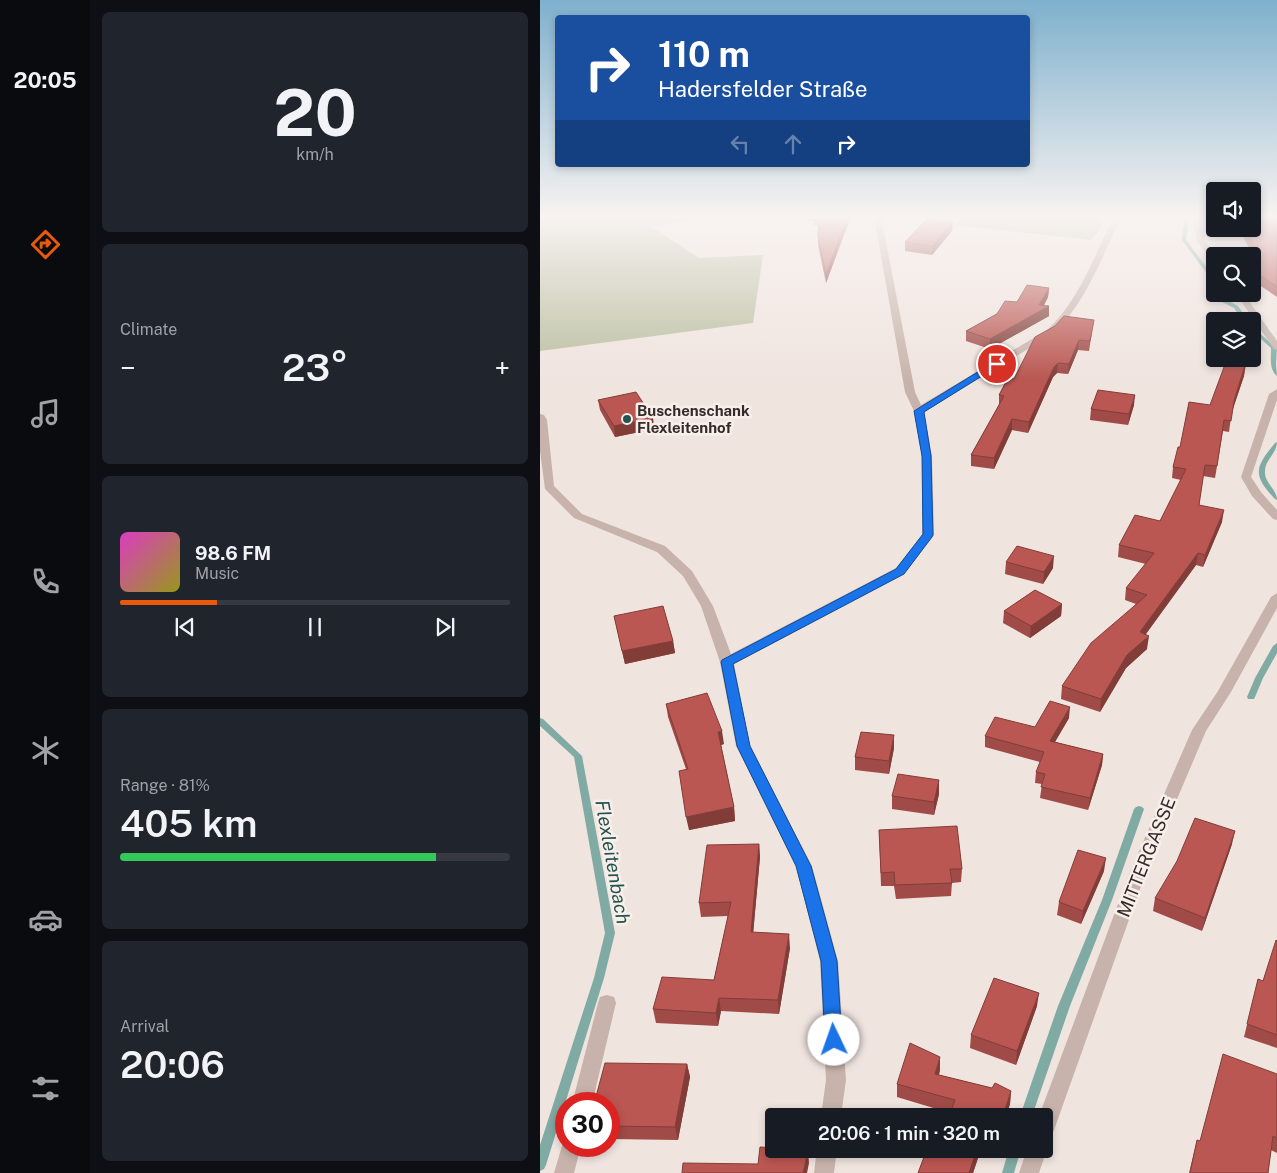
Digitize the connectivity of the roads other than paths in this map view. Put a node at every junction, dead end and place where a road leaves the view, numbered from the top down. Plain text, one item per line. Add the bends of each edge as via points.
1 (887, 271) edge
2 (1091, 271) edge
3 (1246, 302) edge
4 (1277, 347) edge
5 (1277, 392) edge
6 (919, 411) junction
7 (540, 418) edge
8 (1277, 516) edge
9 (1277, 597) edge
10 (727, 662) junction
11 (607, 1003) dead end
12 (585, 1092) edge
13 (832, 1108) edge
14 (1052, 1108) edge
15 (568, 1157) edge
16 (826, 1158) edge
17 (1034, 1158) edge
18 (564, 1173) edge
19 (824, 1173) edge
20 (1029, 1173) edge

1 - 6 street via 910,392
2 - 6 street via 1079,295 1050,332
3 - 4 street
5 - 8 street via 1246,477 1256,494
6 - 10 street via 926,456 928,535 900,571
7 - 10 street via 549,487 578,516 661,550 688,574 707,606
9 - 14 street, MITTERGASSE via 1191,748 1138,872
10 - 13 street via 743,746 804,866 829,961 836,1080
11 - 12 street
15 - 18 street
16 - 19 street
17 - 20 street

